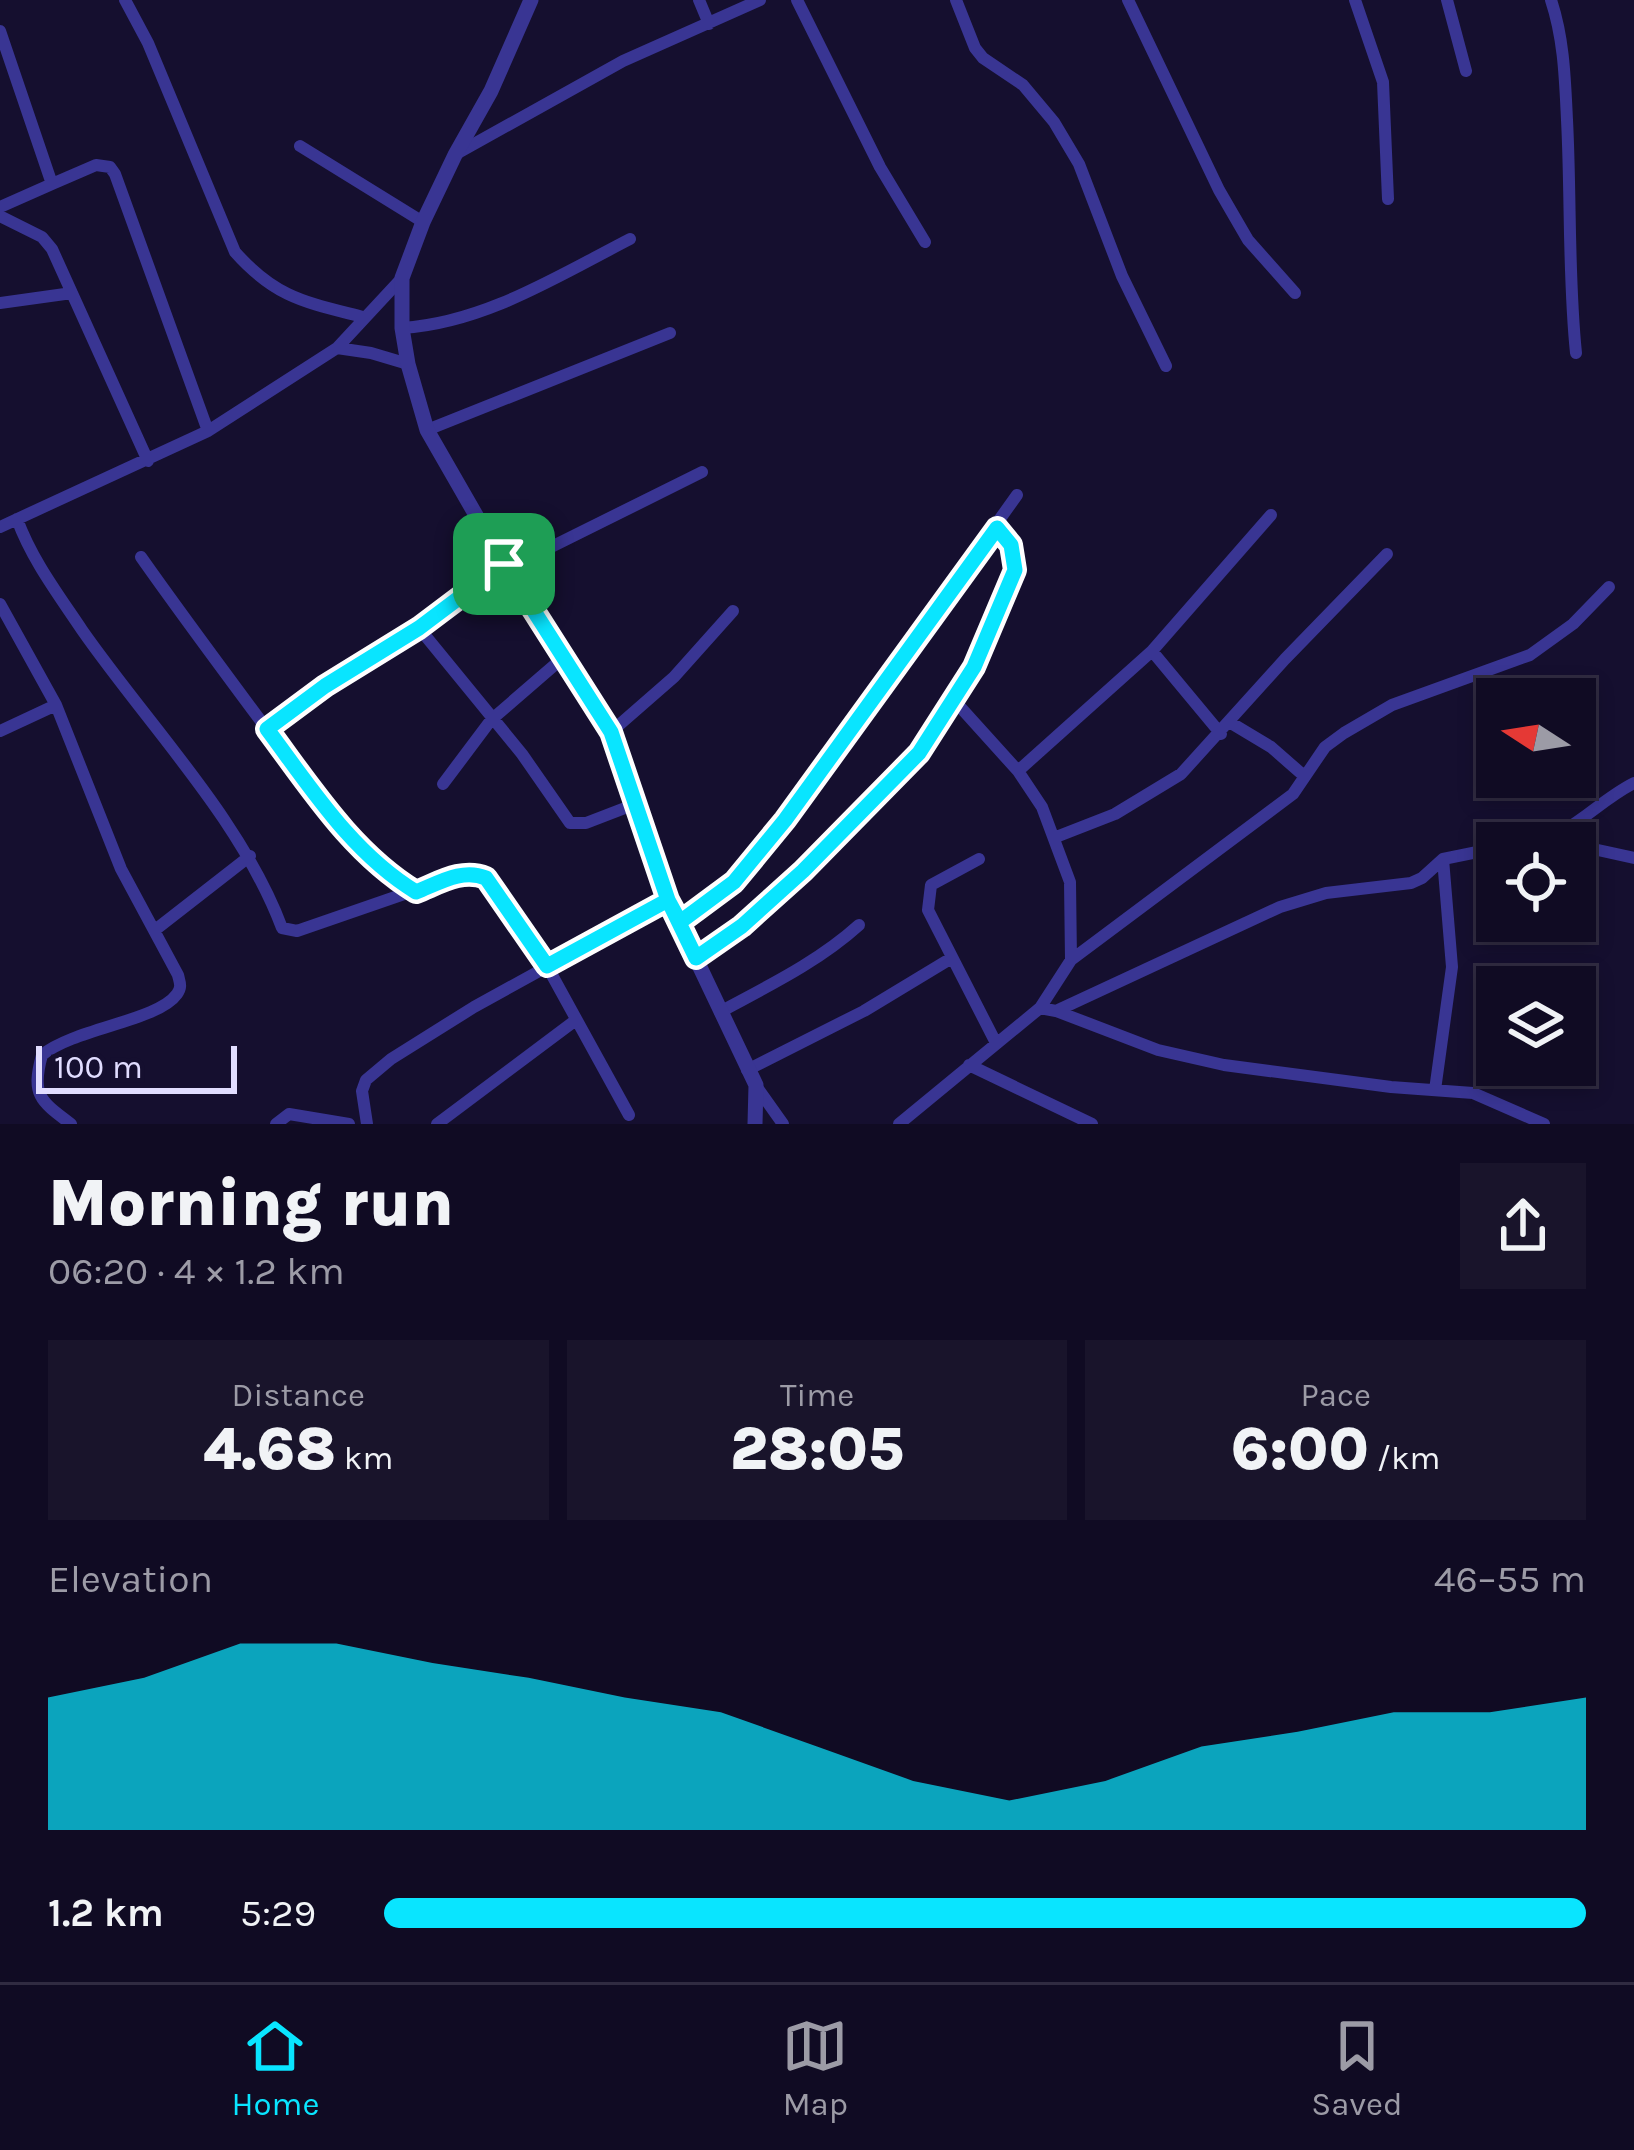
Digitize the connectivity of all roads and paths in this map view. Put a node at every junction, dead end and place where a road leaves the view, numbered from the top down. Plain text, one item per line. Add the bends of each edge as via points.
1 (125, 0) edge
2 (699, 0) edge
3 (760, 0) edge
4 (796, 0) edge
5 (956, 0) edge
6 (1128, 0) edge
7 (1355, 0) edge
8 (1447, 0) edge
9 (1551, 0) edge
10 (534, 2) edge
11 (709, 24) junction
12 (0, 31) edge
13 (1466, 71) dead end
14 (300, 146) dead end
15 (455, 155) junction
16 (52, 184) junction
17 (1388, 199) dead end
18 (0, 212) edge
19 (423, 222) junction
20 (630, 239) dead end
21 (925, 242) dead end
22 (402, 278) junction
23 (72, 293) junction
24 (1295, 293) dead end
25 (0, 303) edge
26 (363, 316) junction
27 (402, 328) junction
28 (670, 334) dead end
29 (337, 348) junction
30 (1576, 353) dead end
31 (408, 364) junction
32 (1166, 366) dead end
33 (427, 430) junction
34 (208, 431) junction
35 (148, 460) junction
36 (702, 472) dead end
37 (1017, 495) dead end
38 (1271, 515) dead end
39 (17, 519) junction
40 (0, 527) edge
41 (997, 528) junction
42 (1388, 554) dead end
43 (141, 557) dead end
44 (505, 566) junction
45 (1609, 586) dead end
46 (0, 604) edge
47 (733, 611) dead end
48 (419, 628) junction
49 (1152, 651) junction
50 (566, 656) junction
51 (953, 699) junction
52 (56, 705) junction
53 (490, 720) junction
54 (267, 729) junction
55 (1226, 729) junction
56 (0, 731) edge
57 (611, 732) junction
58 (1018, 771) junction
59 (1303, 775) junction
60 (1634, 783) edge
61 (443, 784) dead end
62 (638, 803) junction
63 (1586, 822) edge
64 (1056, 837) junction
65 (1596, 849) edge
66 (1476, 852) edge
67 (250, 856) junction
68 (1634, 858) edge
69 (979, 859) dead end
70 (1443, 859) junction
71 (416, 892) junction
72 (668, 900) junction
73 (680, 922) junction
74 (859, 925) dead end
75 (155, 930) junction
76 (696, 958) junction
77 (950, 959) junction
78 (1071, 960) junction
79 (547, 966) junction
80 (1040, 1008) junction
81 (1056, 1011) junction
82 (720, 1012) junction
83 (577, 1020) junction
84 (996, 1043) junction
85 (969, 1064) junction
86 (752, 1077) junction
87 (1435, 1090) junction
88 (629, 1115) dead end
89 (71, 1124) edge
90 (276, 1124) edge
91 (349, 1124) edge
92 (367, 1124) edge
93 (437, 1124) edge
94 (755, 1124) edge
95 (783, 1124) edge
96 (899, 1124) edge
97 (1092, 1124) edge
98 (1544, 1124) edge

1 - 26 street via 235,252 280,293
2 - 11 street
3 - 11 street
4 - 21 street
5 - 32 street via 975,48 1023,85 1079,164
6 - 24 street via 1219,190 1248,240
7 - 17 street via 1383,82
8 - 13 street
9 - 30 street via 1564,62
10 - 15 street
11 - 15 street via 623,61
12 - 16 street
14 - 19 street
15 - 19 street
16 - 18 street
16 - 34 street via 96,165 115,174
18 - 23 street via 42,237
19 - 22 street
20 - 27 street via 451,322
22 - 26 street
22 - 27 street
23 - 25 street
23 - 35 street
26 - 29 street
27 - 31 street
28 - 33 street
29 - 31 street
29 - 34 street
31 - 33 street
33 - 44 street
34 - 35 street
35 - 39 street
36 - 44 street
37 - 41 street
38 - 49 street
39 - 40 street
39 - 67 street via 47,579
41 - 51 street via 1011,545 1015,570
41 - 73 street via 785,820 734,882
42 - 55 street
43 - 54 street
44 - 48 street
44 - 50 street
45 - 59 street via 1530,656 1392,705 1325,747
46 - 52 street
47 - 57 street
48 - 53 street
48 - 54 street
49 - 55 street
49 - 58 street
50 - 53 street
50 - 57 street
51 - 58 street
51 - 76 street via 919,753 803,871
52 - 56 street
52 - 75 street via 121,869
53 - 61 street
53 - 62 street via 570,823
54 - 71 street via 346,832
55 - 59 street via 1271,747
55 - 64 street via 1151,795
57 - 62 street
58 - 64 street
59 - 78 street via 1293,794
60 - 63 street
62 - 72 street
64 - 78 street via 1070,882
65 - 68 street
66 - 70 street
67 - 71 street via 288,932
67 - 75 street
69 - 77 street via 939,878 927,896
70 - 81 street via 1412,883 1280,907
70 - 87 street via 1452,967
71 - 79 street via 459,875 486,878
72 - 73 street
72 - 79 street
73 - 76 street
74 - 82 street
75 - 89 street via 178,975 176,995 60,1040 42,1055 37,1092
76 - 82 street
77 - 84 street
77 - 86 street
78 - 80 street
79 - 83 street
79 - 92 street via 366,1080
80 - 81 street
80 - 84 street
81 - 87 street via 1157,1050 1224,1065
82 - 86 street
83 - 88 street
83 - 93 street
84 - 85 street
85 - 96 street
85 - 97 street
86 - 94 street
86 - 95 street
87 - 98 street via 1473,1093
90 - 91 street via 289,1114

